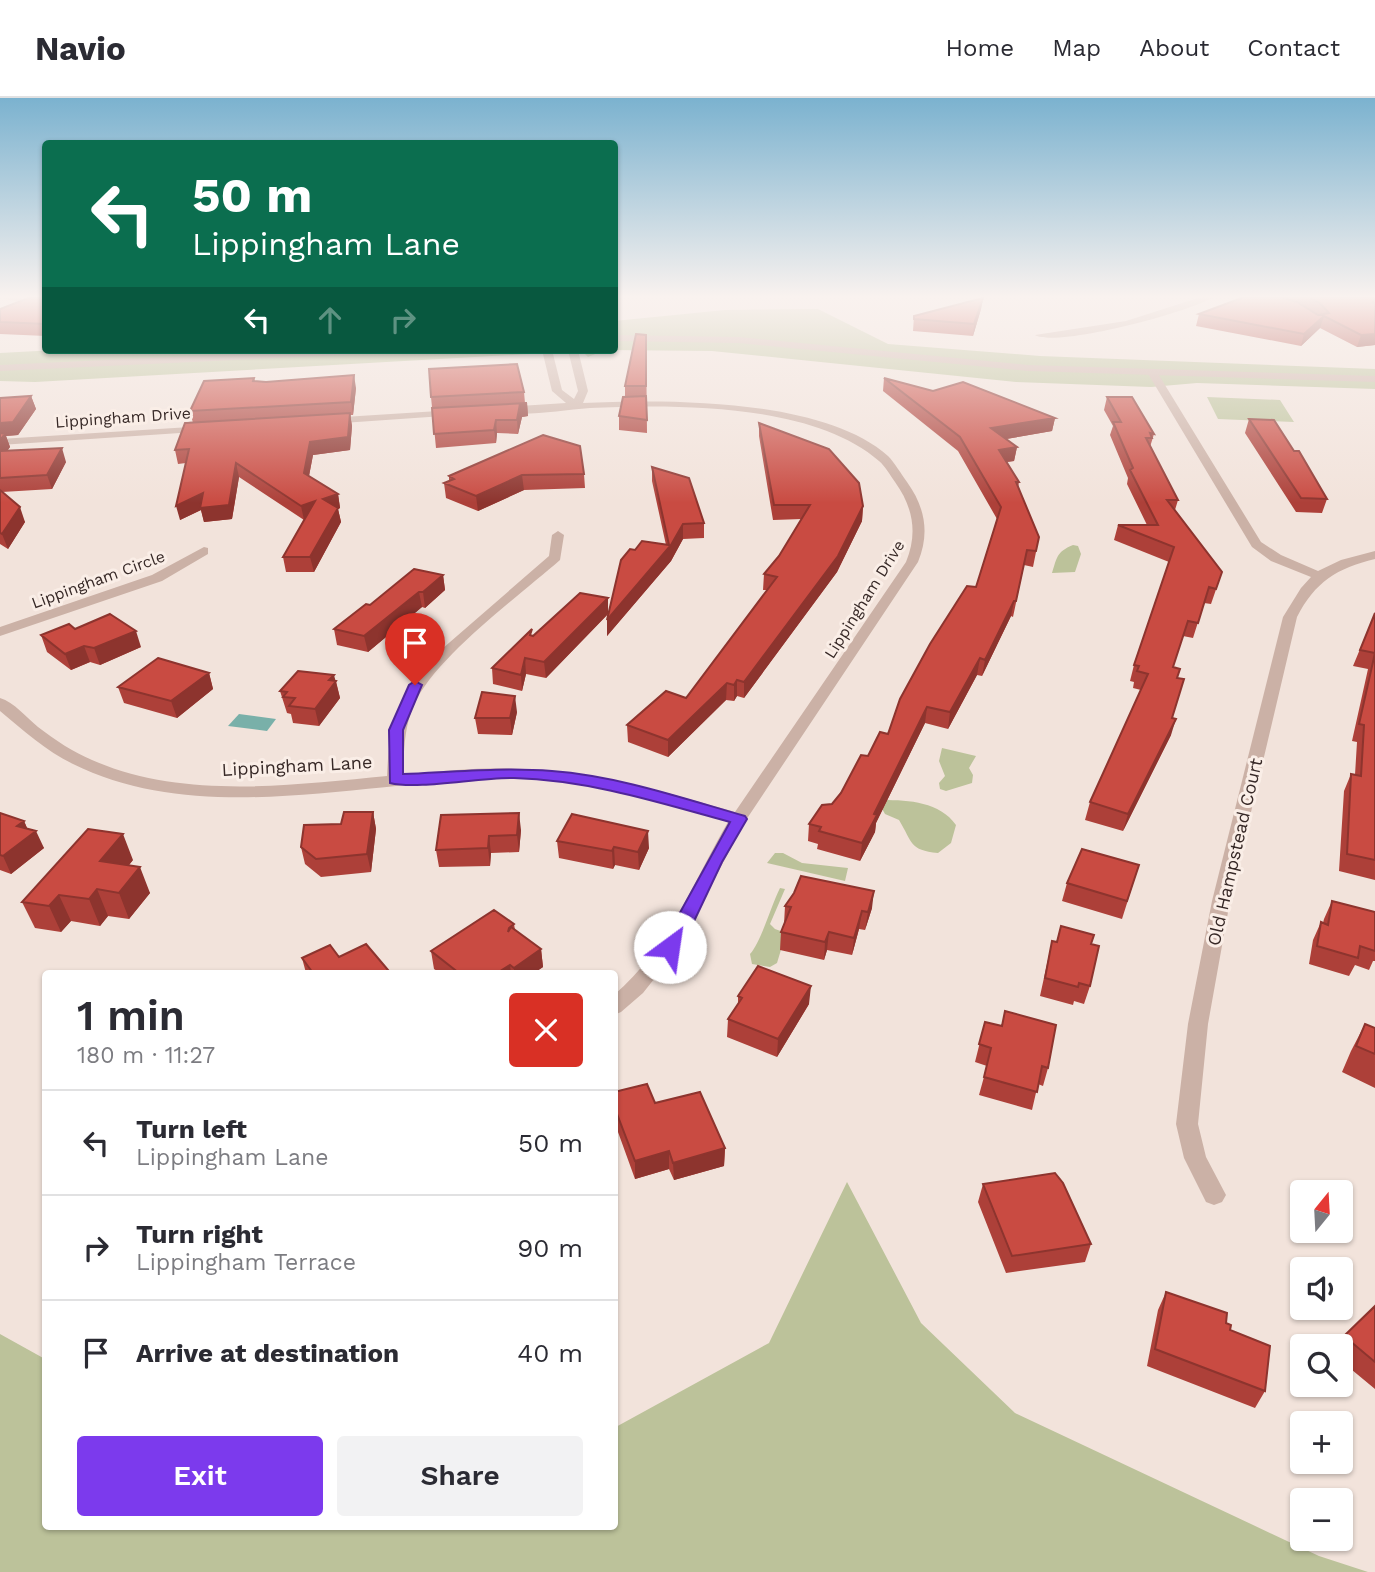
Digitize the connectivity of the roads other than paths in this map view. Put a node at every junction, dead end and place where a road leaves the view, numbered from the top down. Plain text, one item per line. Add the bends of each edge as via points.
1 (47, 366) edge
2 (551, 366) edge
3 (577, 366) edge
4 (1004, 366) edge
5 (0, 368) edge
6 (1152, 372) junction
7 (1375, 379) edge
8 (576, 406) junction
9 (488, 411) edge
10 (473, 412) edge
11 (319, 422) edge
12 (220, 428) edge
13 (0, 442) edge
14 (558, 536) dead end
15 (204, 551) dead end
16 (1375, 555) edge
17 (1317, 575) junction
18 (0, 632) edge
19 (0, 703) edge
20 (395, 779) junction
21 (739, 819) junction
22 (618, 1003) edge
23 (1214, 1195) dead end

1 - 5 street
2 - 8 street via 557,391
3 - 8 street via 583,391
4 - 6 street
6 - 7 street
6 - 17 street via 1256,544
8 - 9 street, Lippingham Drive
8 - 21 street, Lippingham Drive via 719,407 835,430 886,459 904,481 919,515 920,540 912,562
10 - 11 street
12 - 13 street, Lippingham Drive
14 - 20 street via 555,557 415,685 396,730
15 - 18 street, Lippingham Circle via 147,582
16 - 17 street
17 - 23 street, Old Hampstead Court via 1290,617 1221,901 1198,1024 1187,1124 1195,1158
19 - 20 street, Lippingham Lane via 68,756 125,778 164,786 273,789
20 - 21 street, Lippingham Lane via 555,775 623,787
21 - 22 street, Lippingham Drive via 680,934 651,972

